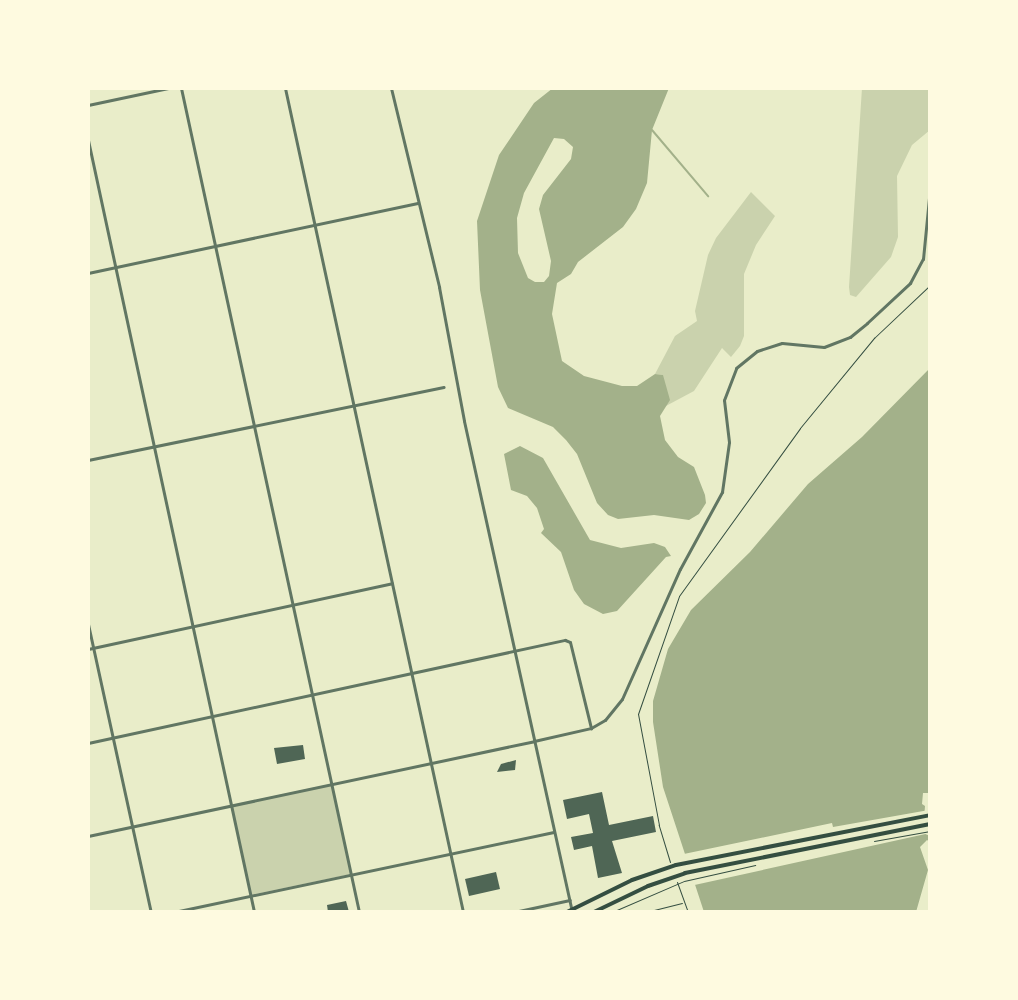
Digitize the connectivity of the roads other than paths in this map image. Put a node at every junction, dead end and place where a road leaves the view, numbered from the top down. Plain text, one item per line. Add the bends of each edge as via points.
1 (168, 88) edge
2 (181, 88) edge
3 (285, 88) edge
4 (391, 88) edge
5 (88, 105) edge
6 (88, 140) edge
7 (930, 188) edge
8 (418, 203) junction
9 (315, 225) junction
10 (215, 246) junction
11 (115, 267) junction
12 (88, 273) edge
13 (444, 387) dead end
14 (354, 406) junction
15 (255, 426) junction
16 (154, 446) junction
17 (88, 460) edge
18 (392, 583) junction
19 (293, 605) junction
20 (88, 624) edge
21 (194, 627) junction
22 (91, 648) edge
23 (514, 650) junction
24 (412, 673) junction
25 (312, 695) junction
26 (214, 717) junction
27 (591, 728) junction
28 (112, 738) junction
29 (534, 741) junction
30 (88, 743) edge
31 (431, 763) junction
32 (331, 784) junction
33 (232, 805) junction
34 (930, 815) edge
35 (930, 824) edge
36 (131, 826) junction
37 (554, 832) junction
38 (88, 836) edge
39 (450, 853) junction
40 (351, 874) junction
41 (251, 895) junction
42 (570, 900) junction
43 (151, 912) edge
44 (174, 912) edge
45 (254, 912) edge
46 (359, 912) edge
47 (465, 912) edge
48 (570, 912) edge
49 (594, 912) edge

1 - 5 street
2 - 10 street
3 - 9 street
4 - 8 street
6 - 11 street
7 - 27 street via 923,259 910,283 878,313 839,342 824,347 782,343 757,351 736,368 724,400 729,442 722,492 680,569 615,712
8 - 9 street
8 - 23 street
9 - 10 street
9 - 14 street
10 - 11 street
10 - 15 street
11 - 12 street
11 - 16 street
13 - 14 street
14 - 15 street
14 - 18 street
15 - 16 street
15 - 19 street
16 - 17 street
16 - 21 street
18 - 19 street
18 - 24 street
19 - 21 street
19 - 25 street
20 - 22 street
21 - 22 street
21 - 26 street
22 - 28 street
23 - 24 street
23 - 27 street via 570,642
23 - 29 street
24 - 25 street
24 - 31 street
25 - 26 street
25 - 32 street
26 - 28 street
26 - 33 street
27 - 29 street
28 - 30 street
28 - 36 street
29 - 31 street
29 - 37 street
31 - 32 street
31 - 39 street
32 - 33 street
32 - 40 street
33 - 36 street
33 - 41 street
34 - 48 highway via 676,865 632,880
35 - 49 highway via 685,873
36 - 38 street
36 - 43 street
37 - 39 street
37 - 42 street
39 - 40 street
39 - 47 street
40 - 41 street
40 - 46 street
41 - 44 street
41 - 45 street
42 - 47 street via 514,912
42 - 48 street

